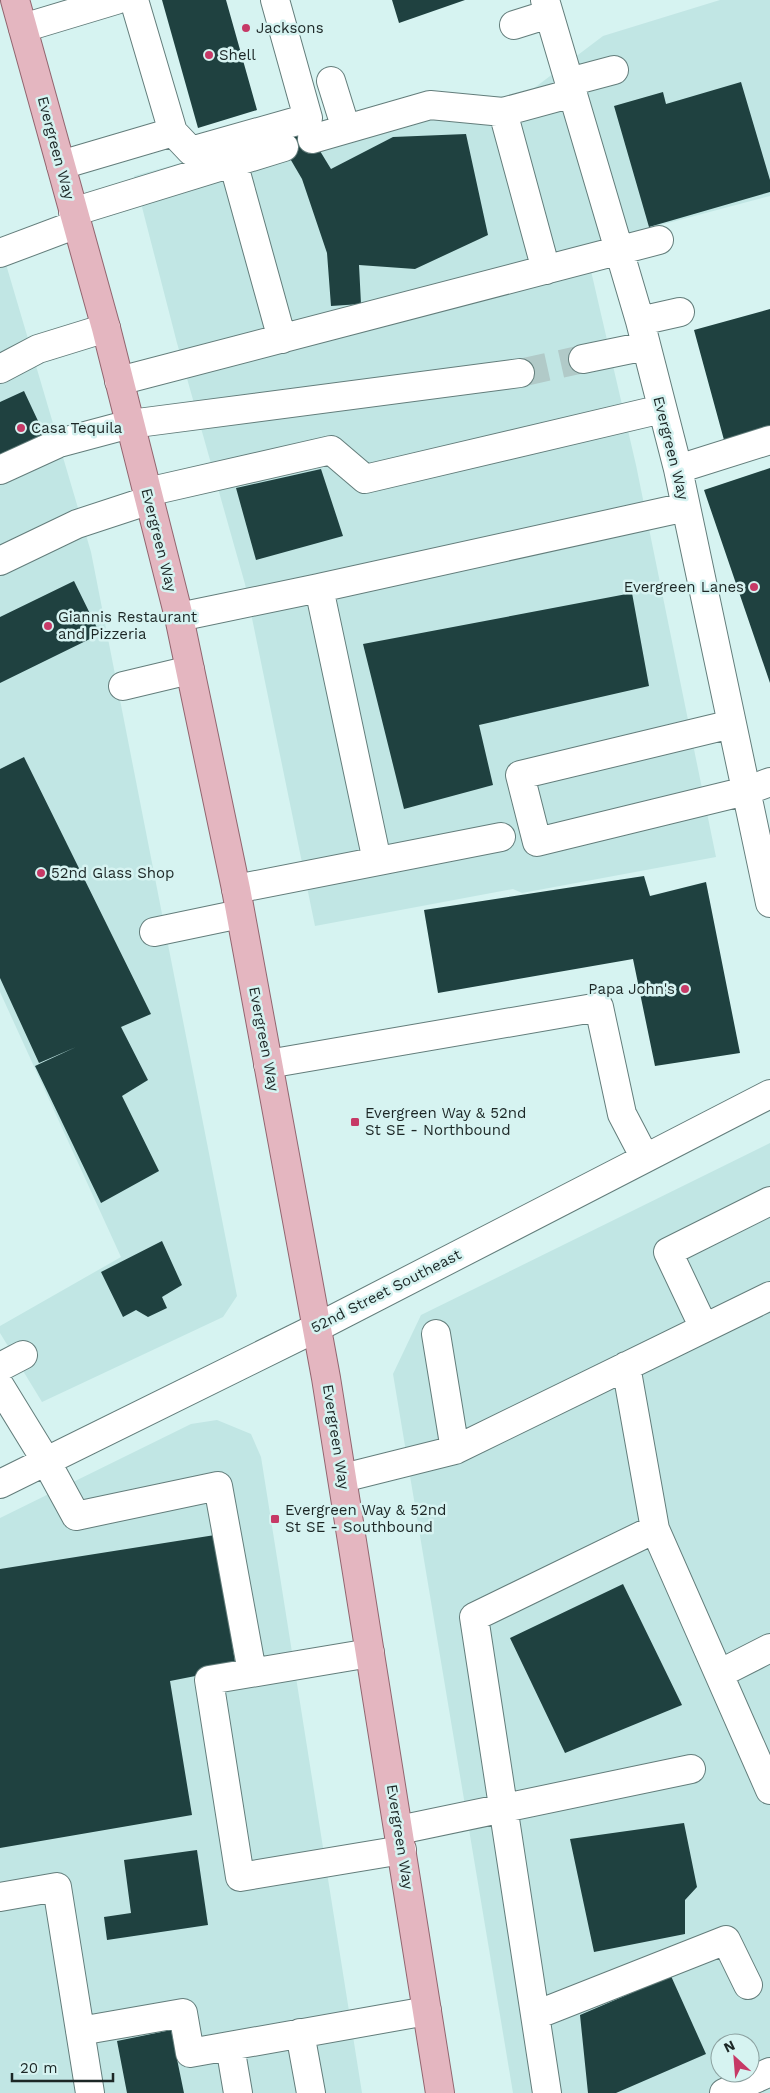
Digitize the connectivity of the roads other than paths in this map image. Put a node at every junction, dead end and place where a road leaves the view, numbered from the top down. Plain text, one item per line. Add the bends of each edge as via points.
1 (15, 0) edge
2 (116, 0) edge
3 (134, 0) edge
4 (275, 0) edge
5 (547, 7) edge
6 (514, 24) dead end
7 (23, 28) junction
8 (614, 70) dead end
9 (331, 82) dead end
10 (571, 88) junction
11 (503, 112) junction
12 (346, 130) junction
13 (173, 132) junction
14 (312, 139) dead end
15 (284, 147) dead end
16 (233, 162) junction
17 (61, 166) junction
18 (75, 218) junction
19 (659, 240) dead end
20 (619, 250) junction
21 (0, 253) edge
22 (546, 270) junction
23 (680, 312) dead end
24 (106, 328) junction
25 (643, 333) junction
26 (282, 339) junction
27 (583, 360) tunnel mouth
28 (0, 369) edge
29 (520, 373) tunnel mouth
30 (119, 381) junction
31 (662, 409) junction
32 (130, 424) junction
33 (770, 440) edge
34 (678, 469) junction
35 (0, 470) edge
36 (148, 496) junction
37 (686, 507) junction
38 (0, 561) edge
39 (319, 588) junction
40 (179, 618) junction
41 (190, 670) junction
42 (123, 686) dead end
43 (732, 724) junction
44 (758, 786) edge
45 (501, 837) dead end
46 (763, 841) edge
47 (377, 861) junction
48 (238, 901) junction
49 (770, 902) edge
50 (154, 932) dead end
51 (268, 1064) junction
52 (770, 1094) edge
53 (645, 1158) junction
54 (770, 1201) edge
55 (770, 1296) edge
56 (318, 1327) junction
57 (704, 1328) junction
58 (436, 1334) dead end
59 (626, 1366) junction
60 (0, 1386) edge
61 (455, 1450) junction
62 (46, 1461) junction
63 (343, 1478) junction
64 (0, 1484) edge
65 (655, 1529) junction
66 (770, 1648) edge
67 (370, 1653) junction
68 (252, 1672) junction
69 (718, 1674) junction
70 (691, 1769) dead end
71 (770, 1790) edge
72 (503, 1808) junction
73 (400, 1840) junction
74 (0, 1897) edge
75 (748, 1985) dead end
76 (427, 2011) junction
77 (536, 2015) junction
78 (80, 2031) junction
79 (300, 2033) junction
80 (230, 2046) junction
81 (770, 2072) edge
82 (90, 2093) edge
83 (238, 2093) edge
84 (311, 2093) edge
85 (440, 2093) edge
86 (547, 2093) edge
87 (724, 2093) edge

1 - 7 main road, Evergreen Way
2 - 7 street
3 - 13 street
4 - 13 street via 308,118 190,151
5 - 6 street
5 - 10 street, Evergreen Way
7 - 17 main road, Evergreen Way
8 - 10 street
9 - 12 street
10 - 11 street
10 - 20 street, Evergreen Way
11 - 12 street via 430,105
11 - 22 street
12 - 14 street
13 - 17 street
15 - 16 street
16 - 18 street
16 - 26 street
17 - 18 main road, Evergreen Way
18 - 21 street
18 - 24 main road, Evergreen Way
19 - 20 street
20 - 22 street
20 - 25 street, Evergreen Way
22 - 26 street
23 - 25 street
24 - 28 street via 38,350
24 - 30 main road, Evergreen Way
25 - 27 street
25 - 31 street, Evergreen Way
26 - 30 street
29 - 32 street
30 - 32 main road, Evergreen Way
31 - 34 street, Evergreen Way
31 - 36 street via 365,478 331,450
32 - 35 street via 59,443
32 - 36 main road, Evergreen Way
33 - 34 street
34 - 37 street, Evergreen Way
36 - 38 street via 77,524
36 - 40 main road, Evergreen Way
37 - 39 street
37 - 43 street, Evergreen Way
39 - 40 street
39 - 47 street
40 - 41 main road, Evergreen Way
41 - 42 street
41 - 48 main road, Evergreen Way
43 - 44 street, Evergreen Way
43 - 44 street via 520,775 536,842
44 - 46 street, Evergreen Way
45 - 47 street
46 - 49 street, Evergreen Way
47 - 48 street
48 - 50 street
48 - 51 main road, Evergreen Way
51 - 53 street via 599,1006 622,1114
51 - 56 main road, Evergreen Way
52 - 53 street, 52nd Street Southeast
53 - 56 street, 52nd Street Southeast
54 - 57 street via 668,1252
55 - 57 street
56 - 62 street, 52nd Street Southeast
56 - 63 main road, Evergreen Way
57 - 59 street
58 - 61 street
59 - 61 street
59 - 65 street
60 - 62 street
61 - 63 street
62 - 64 street, 52nd Street Southeast
62 - 68 street via 76,1516 218,1486
63 - 67 main road, Evergreen Way
65 - 69 street
65 - 72 street via 474,1617
66 - 69 street
67 - 68 street
67 - 73 main road, Evergreen Way
68 - 73 street via 208,1680 240,1877
69 - 71 street
70 - 72 street
72 - 73 street
72 - 77 street
73 - 76 main road, Evergreen Way
74 - 78 street via 57,1887
75 - 77 street via 726,1940
76 - 79 street
76 - 85 main road, Evergreen Way
77 - 86 street
78 - 80 street via 183,2013 190,2053
78 - 82 street
79 - 80 street
79 - 84 street
80 - 83 street
81 - 87 street

